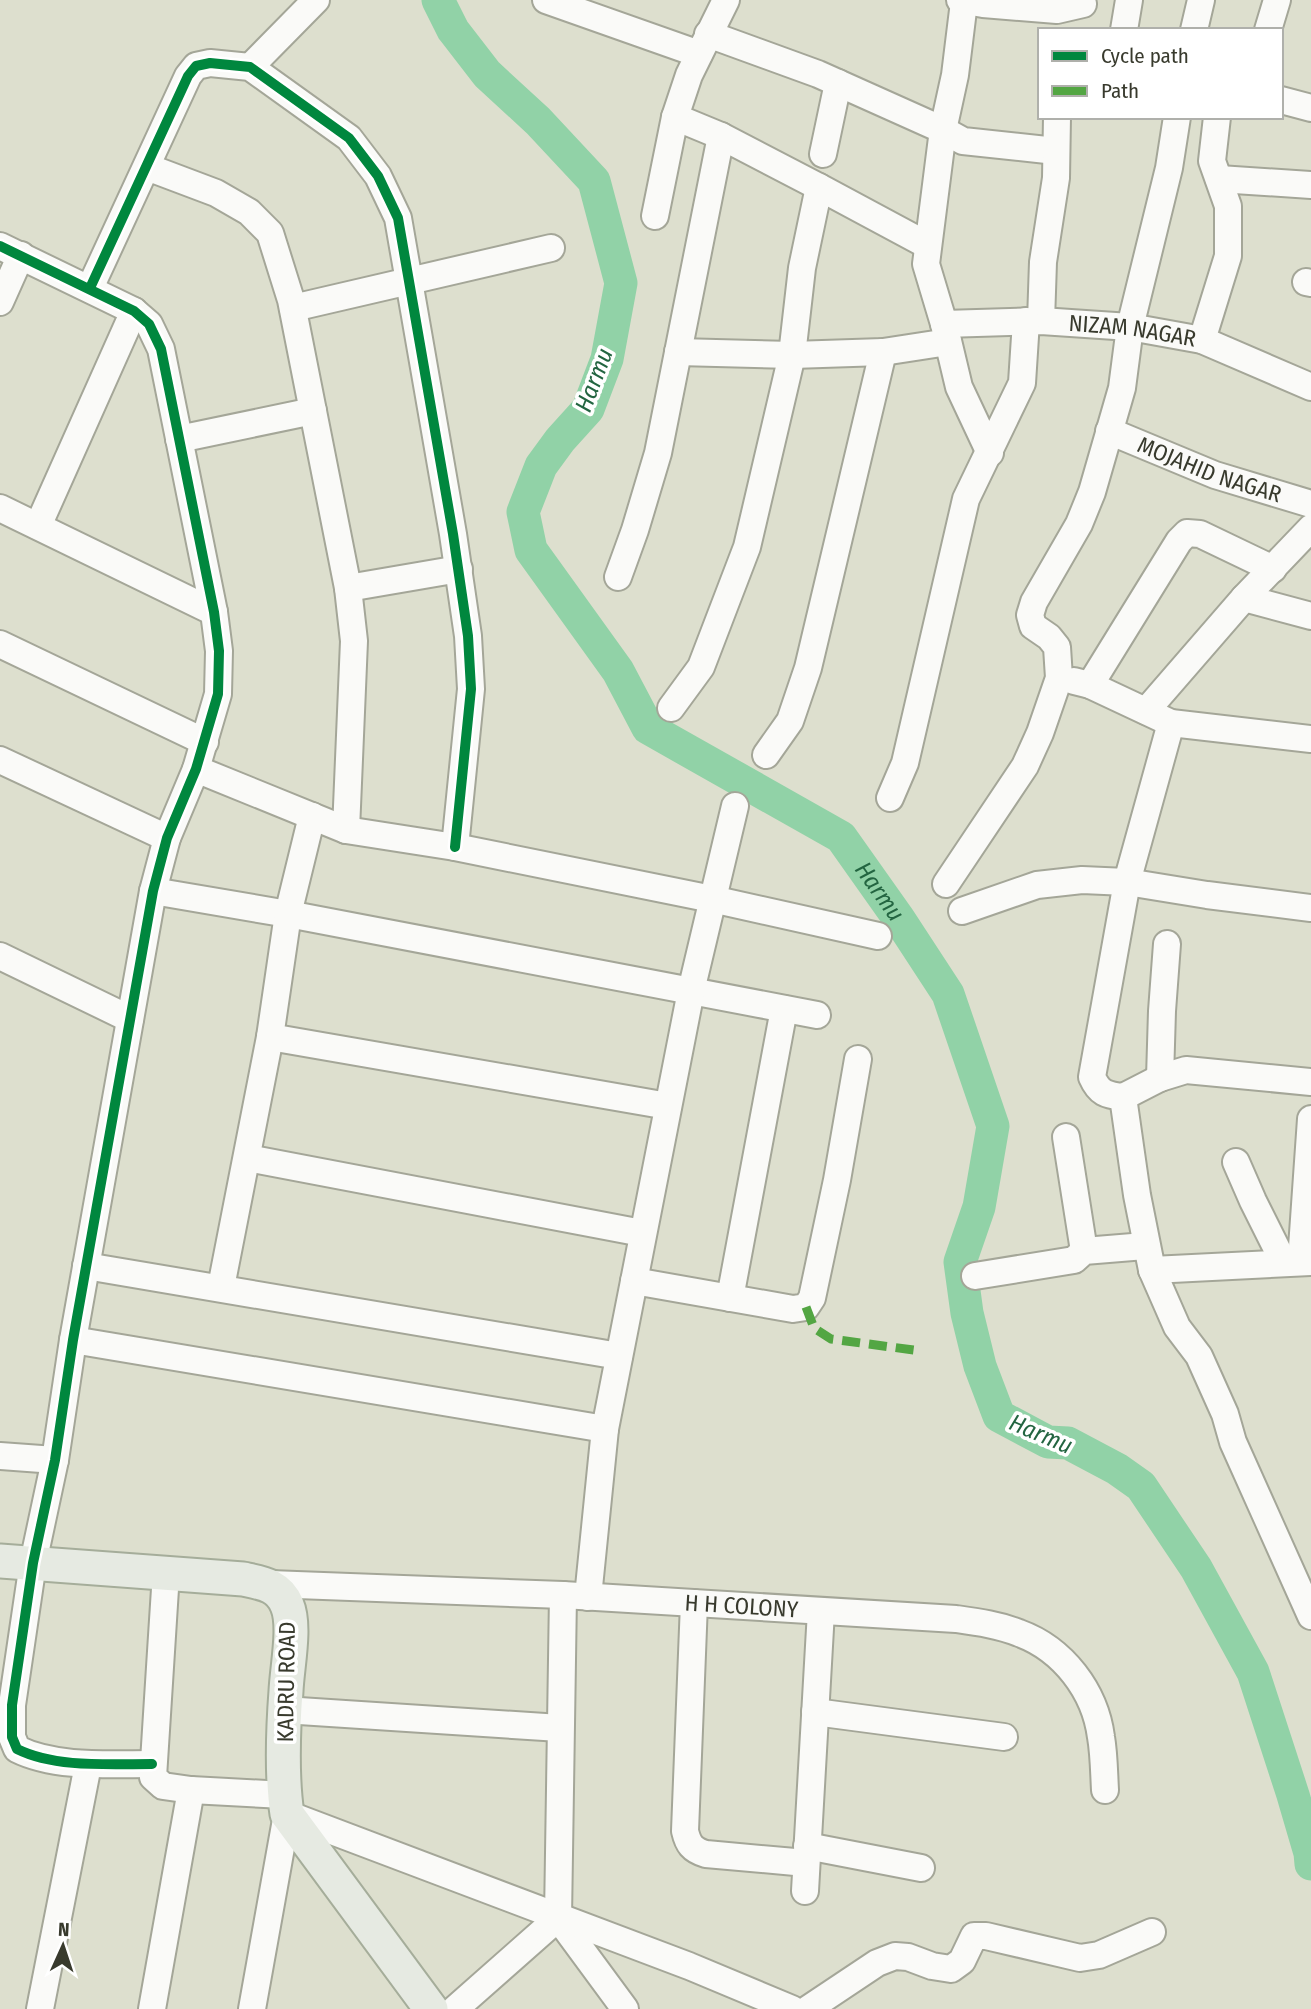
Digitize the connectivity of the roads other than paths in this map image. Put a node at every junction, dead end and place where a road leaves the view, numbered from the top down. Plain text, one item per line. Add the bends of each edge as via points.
1 (316, 0) edge
2 (546, 0) edge
3 (726, 0) edge
4 (1129, 0) edge
5 (1200, 0) edge
6 (1276, 0) edge
7 (962, 1) edge
8 (1083, 4) dead end
9 (1058, 20) edge
10 (1124, 28) edge
11 (1194, 28) edge
12 (1269, 28) edge
13 (704, 44) junction
14 (250, 67) junction
15 (838, 83) junction
16 (1283, 101) edge
17 (1311, 108) edge
18 (675, 117) junction
19 (1057, 119) edge
20 (1177, 119) edge
21 (1217, 119) edge
22 (943, 130) junction
23 (721, 136) junction
24 (1056, 151) junction
25 (823, 153) dead end
26 (147, 167) junction
27 (1219, 179) junction
28 (1311, 185) edge
29 (819, 187) junction
30 (655, 216) dead end
31 (927, 245) junction
32 (551, 248) dead end
33 (10, 251) edge
34 (410, 281) junction
35 (90, 288) junction
36 (0, 302) edge
37 (293, 308) junction
38 (134, 311) junction
39 (1033, 321) junction
40 (1130, 327) junction
41 (946, 333) junction
42 (1202, 340) junction
43 (678, 352) junction
44 (883, 352) junction
45 (792, 355) junction
46 (1311, 387) edge
47 (313, 411) junction
48 (1110, 431) junction
49 (179, 439) junction
50 (990, 453) junction
51 (1311, 504) edge
52 (0, 508) edge
53 (38, 526) junction
54 (1311, 528) edge
55 (459, 569) junction
56 (1273, 569) junction
57 (618, 577) dead end
58 (348, 588) junction
59 (1244, 598) junction
60 (214, 612) junction
61 (1311, 616) edge
62 (0, 644) edge
63 (1059, 678) junction
64 (1090, 684) junction
65 (671, 708) dead end
66 (1146, 711) junction
67 (1171, 723) junction
68 (1311, 739) edge
69 (205, 742) junction
70 (766, 755) dead end
71 (0, 760) edge
72 (196, 769) junction
73 (890, 798) dead end
74 (735, 806) dead end
75 (312, 816) junction
76 (346, 830) junction
77 (167, 838) junction
78 (455, 847) junction
79 (1127, 882) junction
80 (946, 884) dead end
81 (153, 891) junction
82 (712, 899) junction
83 (1311, 908) edge
84 (962, 911) dead end
85 (288, 914) junction
86 (878, 936) dead end
87 (1167, 944) dead end
88 (0, 956) edge
89 (691, 991) junction
90 (784, 1009) junction
91 (817, 1015) dead end
92 (130, 1018) junction
93 (270, 1037) junction
94 (858, 1059) dead end
95 (1160, 1078) junction
96 (1311, 1082) edge
97 (1123, 1097) junction
98 (668, 1106) junction
99 (1311, 1119) edge
100 (1066, 1137) dead end
101 (247, 1158) junction
102 (1236, 1162) dead end
103 (642, 1233) junction
104 (1084, 1251) junction
105 (1149, 1258) junction
106 (1298, 1262) edge
107 (86, 1266) junction
108 (975, 1276) dead end
109 (634, 1281) junction
110 (221, 1287) junction
111 (730, 1298) junction
112 (73, 1340) junction
113 (619, 1356) junction
114 (605, 1429) junction
115 (0, 1456) edge
116 (55, 1460) junction
117 (0, 1561) edge
118 (33, 1563) junction
119 (166, 1573) junction
120 (1303, 1578) edge
121 (270, 1584) junction
122 (575, 1596) junction
123 (694, 1603) junction
124 (821, 1611) junction
125 (1311, 1616) edge
126 (6, 1704) edge
127 (285, 1710) junction
128 (815, 1713) junction
129 (560, 1728) junction
130 (1004, 1737) dead end
131 (152, 1764) junction
132 (88, 1765) junction
133 (191, 1790) junction
134 (1105, 1790) dead end
135 (286, 1804) junction
136 (807, 1854) junction
137 (921, 1868) dead end
138 (805, 1891) dead end
139 (558, 1918) junction
140 (1152, 1932) dead end
141 (40, 2009) edge
142 (152, 2009) edge
143 (252, 2009) edge
144 (430, 2009) edge
145 (455, 2009) edge
146 (625, 2009) edge
147 (792, 2009) edge
148 (808, 2009) edge

1 - 14 street
2 - 13 street
3 - 13 street
4 - 10 street
5 - 11 street
6 - 12 street
7 - 9 street
7 - 22 street via 955,75
8 - 9 street
13 - 15 street
13 - 18 street
14 - 26 street via 196,66
14 - 34 street via 349,138 378,176 398,218
15 - 22 street
15 - 25 street
16 - 17 street
18 - 23 street
18 - 30 street
19 - 24 street
20 - 40 street
21 - 27 street via 1212,161
22 - 24 street via 963,141
22 - 31 street
23 - 29 street
23 - 43 street
24 - 39 street via 1056,178
26 - 35 street
26 - 37 street via 216,192 249,212 270,233
27 - 28 street
27 - 42 street via 1228,206 1228,256
29 - 31 street
29 - 45 street via 802,268
31 - 41 street via 926,264
32 - 34 street
33 - 35 street
33 - 36 street
34 - 37 street
34 - 55 street
35 - 38 street
37 - 47 street
38 - 49 street via 149,324 161,349
38 - 53 street
39 - 40 street, NIZAM NAGAR
39 - 41 street, NIZAM NAGAR
39 - 50 street via 1022,383
40 - 42 street, NIZAM NAGAR
40 - 48 street via 1122,388
41 - 44 street, NIZAM NAGAR
41 - 50 street via 959,387
42 - 46 street, NIZAM NAGAR
43 - 45 street, NIZAM NAGAR
43 - 57 street via 658,453
44 - 45 street, NIZAM NAGAR
44 - 70 street via 808,668 790,721
45 - 65 street via 747,547 701,667
47 - 49 street
47 - 58 street
48 - 51 street, MOJAHID NAGAR via 1214,475
48 - 63 street via 1079,524 1030,615 1033,626 1057,647
49 - 60 street
50 - 73 street via 966,499 905,763
52 - 53 street
53 - 60 street
54 - 56 street
55 - 58 street
55 - 78 street via 471,689
56 - 59 street
56 - 64 street via 1200,534 1187,533
58 - 76 street via 354,641
59 - 61 street
59 - 66 street
60 - 69 street via 218,694
62 - 69 street
63 - 64 street
63 - 80 street via 1025,766
64 - 66 street
66 - 67 street
67 - 68 street
67 - 79 street
69 - 72 street
71 - 77 street
72 - 75 street
72 - 77 street
74 - 82 street
75 - 76 street
75 - 85 street
76 - 78 street
77 - 81 street
78 - 82 street
79 - 83 street
79 - 84 street via 1037,885
79 - 97 street via 1092,1077 1105,1095
81 - 85 street
81 - 92 street
82 - 86 street
82 - 89 street
85 - 89 street
85 - 93 street
87 - 95 street
88 - 92 street
89 - 90 street
89 - 98 street
90 - 91 street
90 - 111 street
92 - 107 street
93 - 98 street
93 - 101 street
94 - 111 street via 812,1298 806,1307 793,1309
95 - 96 street via 1186,1070
95 - 97 street
97 - 105 street
98 - 103 street
99 - 106 street
100 - 104 street
101 - 103 street
101 - 110 street
102 - 106 street via 1252,1202
103 - 109 street
104 - 105 street
104 - 108 street via 1074,1260
105 - 106 street
105 - 120 street via 1177,1327 1199,1356 1226,1414 1233,1443
107 - 110 street
107 - 112 street
109 - 111 street
109 - 113 street
110 - 113 street
112 - 114 street
112 - 116 street
113 - 114 street
114 - 122 street via 595,1519
115 - 116 street
116 - 118 street
117 - 118 main road
118 - 119 main road
118 - 126 street
119 - 121 main road
119 - 131 street
120 - 125 street
121 - 122 street, H H COLONY
121 - 127 main road, KADRU ROAD via 287,1604 290,1628
122 - 123 street, H H COLONY
122 - 129 street
123 - 124 street, H H COLONY
123 - 136 street via 688,1843 706,1854
124 - 128 street
124 - 134 street, H H COLONY via 990,1625 1021,1633 1054,1653 1080,1678 1093,1703 1101,1735
126 - 132 street via 16,1749
127 - 129 street
127 - 135 main road, KADRU ROAD
128 - 130 street
128 - 136 street
129 - 139 street
131 - 132 street
131 - 133 street via 153,1777 163,1786
132 - 141 street
133 - 135 street
133 - 142 street
135 - 139 street
135 - 143 street
135 - 144 main road
136 - 137 street
136 - 138 street
139 - 145 street
139 - 146 street
139 - 147 street
140 - 148 street via 1099,1955 1080,1958 974,1936 962,1961 951,1969 895,1956

